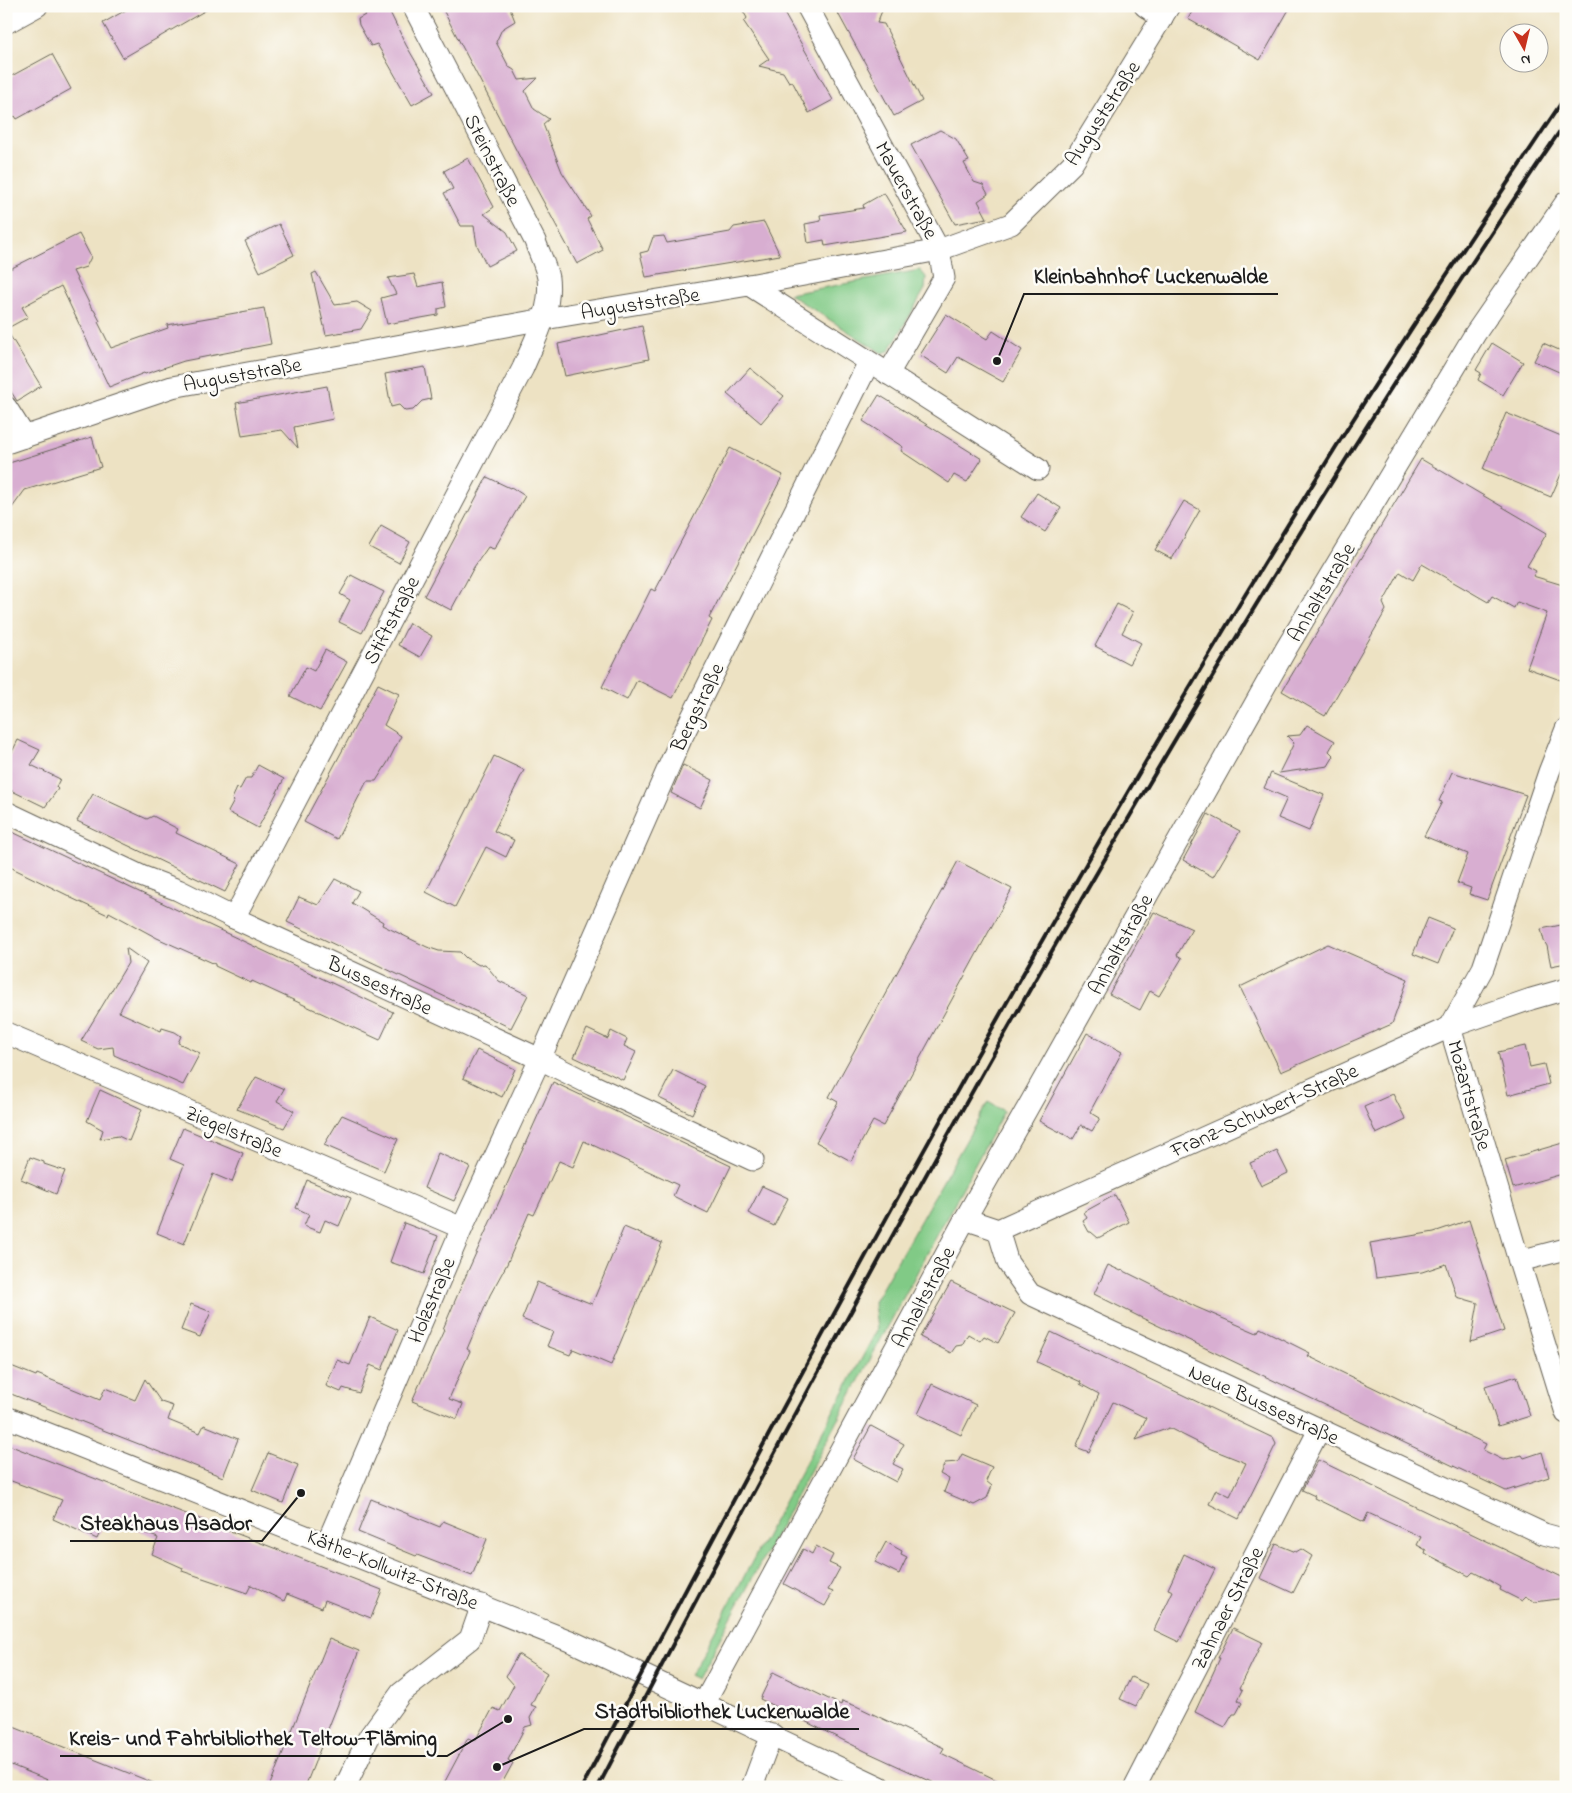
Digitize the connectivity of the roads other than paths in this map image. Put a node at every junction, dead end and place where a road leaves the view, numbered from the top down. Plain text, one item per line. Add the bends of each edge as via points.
1 (37, 6) edge
2 (413, 6) edge
3 (807, 6) edge
4 (1159, 10) edge
5 (6, 23) edge
6 (1566, 202) edge
7 (939, 250) junction
8 (749, 285) junction
9 (544, 319) junction
10 (869, 362) junction
11 (888, 374) junction
12 (6, 407) edge
13 (16, 440) edge
14 (1038, 470) dead end
15 (1566, 730) edge
16 (6, 812) edge
17 (234, 918) junction
18 (1566, 989) edge
19 (1450, 1027) junction
20 (6, 1033) edge
21 (540, 1059) junction
22 (752, 1160) dead end
23 (965, 1219) junction
24 (462, 1228) junction
25 (998, 1230) junction
26 (1566, 1249) edge
27 (1519, 1261) junction
28 (1562, 1391) edge
29 (1566, 1413) edge
30 (6, 1418) edge
31 (1319, 1430) junction
32 (1566, 1540) edge
33 (327, 1543) junction
34 (482, 1605) junction
35 (704, 1703) junction
36 (773, 1735) junction
37 (345, 1787) edge
38 (752, 1787) edge
39 (880, 1787) edge
40 (1135, 1787) edge

1 - 5 street
2 - 9 street, Steinstraße via 535,241 548,277
3 - 7 street, Mauerstraße
4 - 7 street, Auguststraße via 1072,164 1011,224
6 - 23 street, Anhaltstraße via 1475,334 1286,649
7 - 8 street, Auguststraße
7 - 11 street, Mauerstraße via 944,278
8 - 9 street, Auguststraße
8 - 10 street
9 - 13 street, Auguststraße via 172,387
9 - 17 street, Stiftstraße via 523,368
10 - 11 street
10 - 21 street, Bergstraße via 681,739
11 - 14 street
12 - 13 street
15 - 19 street, Mozartstraße via 1483,968
16 - 17 street, Bussestraße
17 - 21 street, Bussestraße
18 - 19 street, Franz-Schubert-Straße
19 - 25 street, Franz-Schubert-Straße
19 - 27 street, Mozartstraße
20 - 24 street, Ziegelstraße
21 - 22 street, Bussestraße
21 - 24 street, Holzstraße
23 - 25 street
23 - 35 street, Anhaltstraße
24 - 33 street, Holzstraße
25 - 31 street, Neue Bussestraße via 1008,1262 1030,1294
26 - 27 street
27 - 28 street, Mozartstraße
28 - 29 street, Mozartstraße
30 - 33 street, Käthe-Kollwitz-Straße
31 - 32 street, Neue Bussestraße via 1544,1534
31 - 40 street, Zahnaer Straße
33 - 34 street, Käthe-Kollwitz-Straße
34 - 35 street, Käthe-Kollwitz-Straße via 575,1643
34 - 37 street via 470,1639 401,1693 369,1737
35 - 36 street, Käthe-Kollwitz-Straße
36 - 38 street
36 - 39 street, Käthe-Kollwitz-Straße

